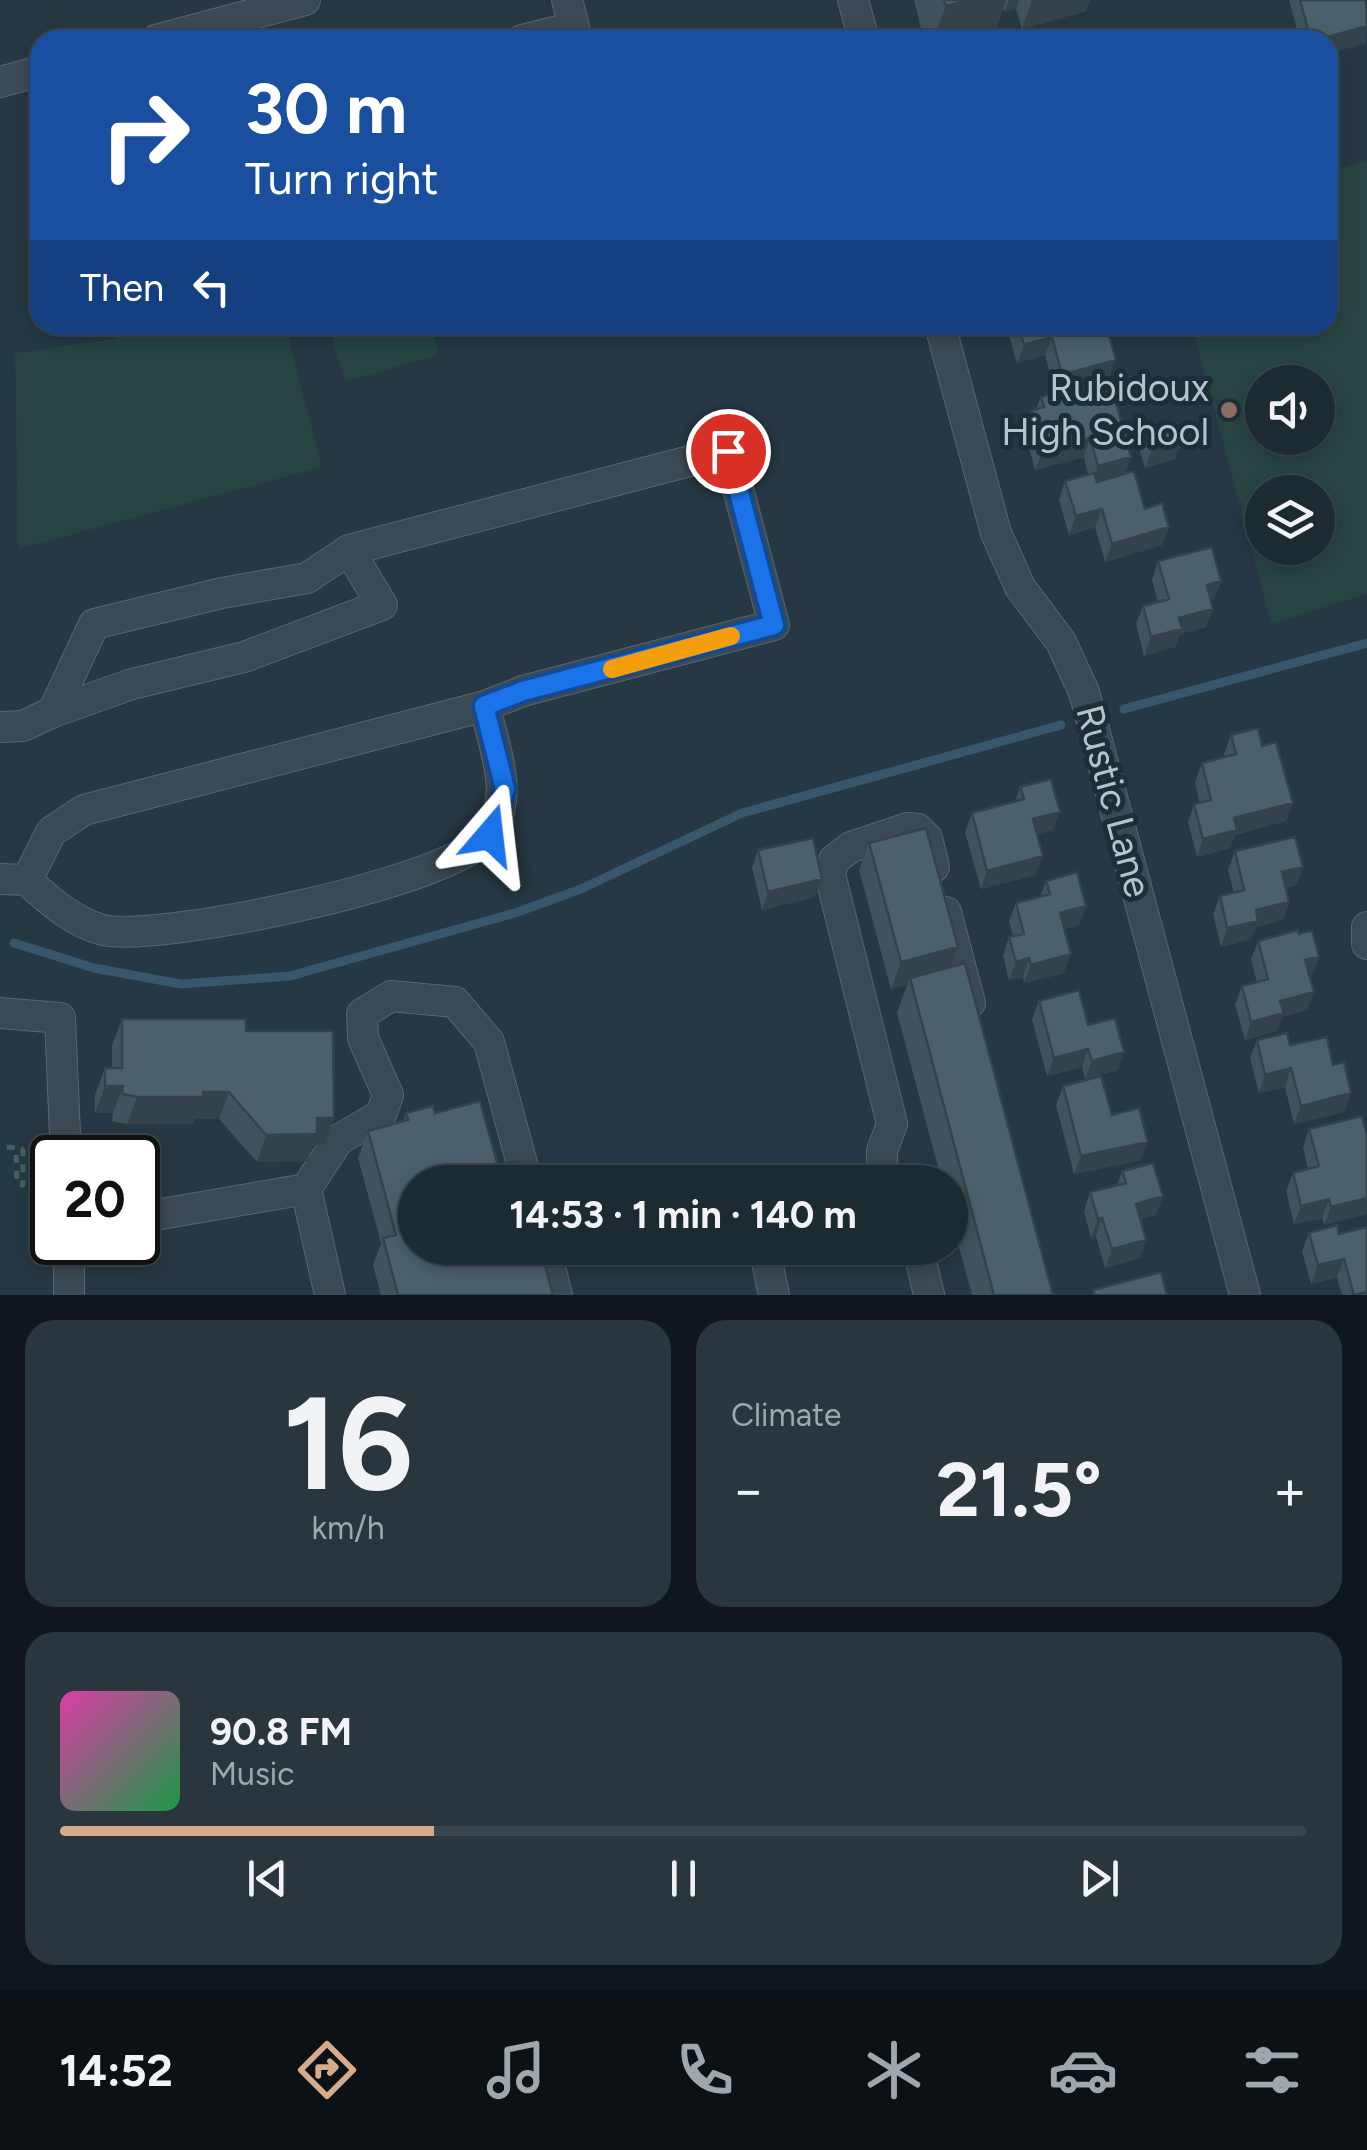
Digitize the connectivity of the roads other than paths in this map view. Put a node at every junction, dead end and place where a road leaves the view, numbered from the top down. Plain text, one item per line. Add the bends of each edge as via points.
1 (305, 0) edge
2 (567, 0) edge
3 (853, 0) edge
4 (264, 26) edge
5 (233, 30) edge
6 (562, 30) edge
7 (861, 30) edge
8 (30, 74) edge
9 (0, 82) edge
10 (943, 335) edge
11 (349, 550) junction
12 (484, 706) junction
13 (53, 712) junction
14 (0, 727) edge
15 (13, 879) edge
16 (1367, 926) edge
17 (1367, 944) edge
18 (0, 1012) edge
19 (976, 1028) edge
20 (65, 1135) edge
21 (522, 1165) edge
22 (882, 1165) edge
23 (306, 1189) junction
24 (160, 1214) edge
25 (69, 1265) edge
26 (549, 1265) edge
27 (768, 1265) edge
28 (922, 1265) edge
29 (70, 1295) edge
30 (330, 1295) edge
31 (558, 1295) edge
32 (774, 1295) edge
33 (929, 1295) edge
34 (1245, 1295) edge

1 - 4 street
2 - 6 street via 574,27
3 - 7 street
4 - 5 street
8 - 9 street
10 - 34 street, Rustic Lane via 996,533 1020,587 1061,642 1084,692
11 - 12 street via 728,451 774,625
11 - 13 street via 307,578 94,624
11 - 13 street via 382,606 244,657 132,684
12 - 15 street via 84,810 51,832
12 - 15 street via 505,789 490,835 418,874 152,932 103,930
13 - 14 street via 22,726
16 - 17 street
18 - 20 street via 60,1018
19 - 22 street via 926,838 908,828 851,847 834,860 830,874 892,1124
21 - 23 street via 489,1042 455,1002 392,996 362,1014 363,1038 388,1095 381,1115 338,1140
23 - 24 street
23 - 30 street
25 - 29 street
26 - 31 street
27 - 32 street
28 - 33 street

